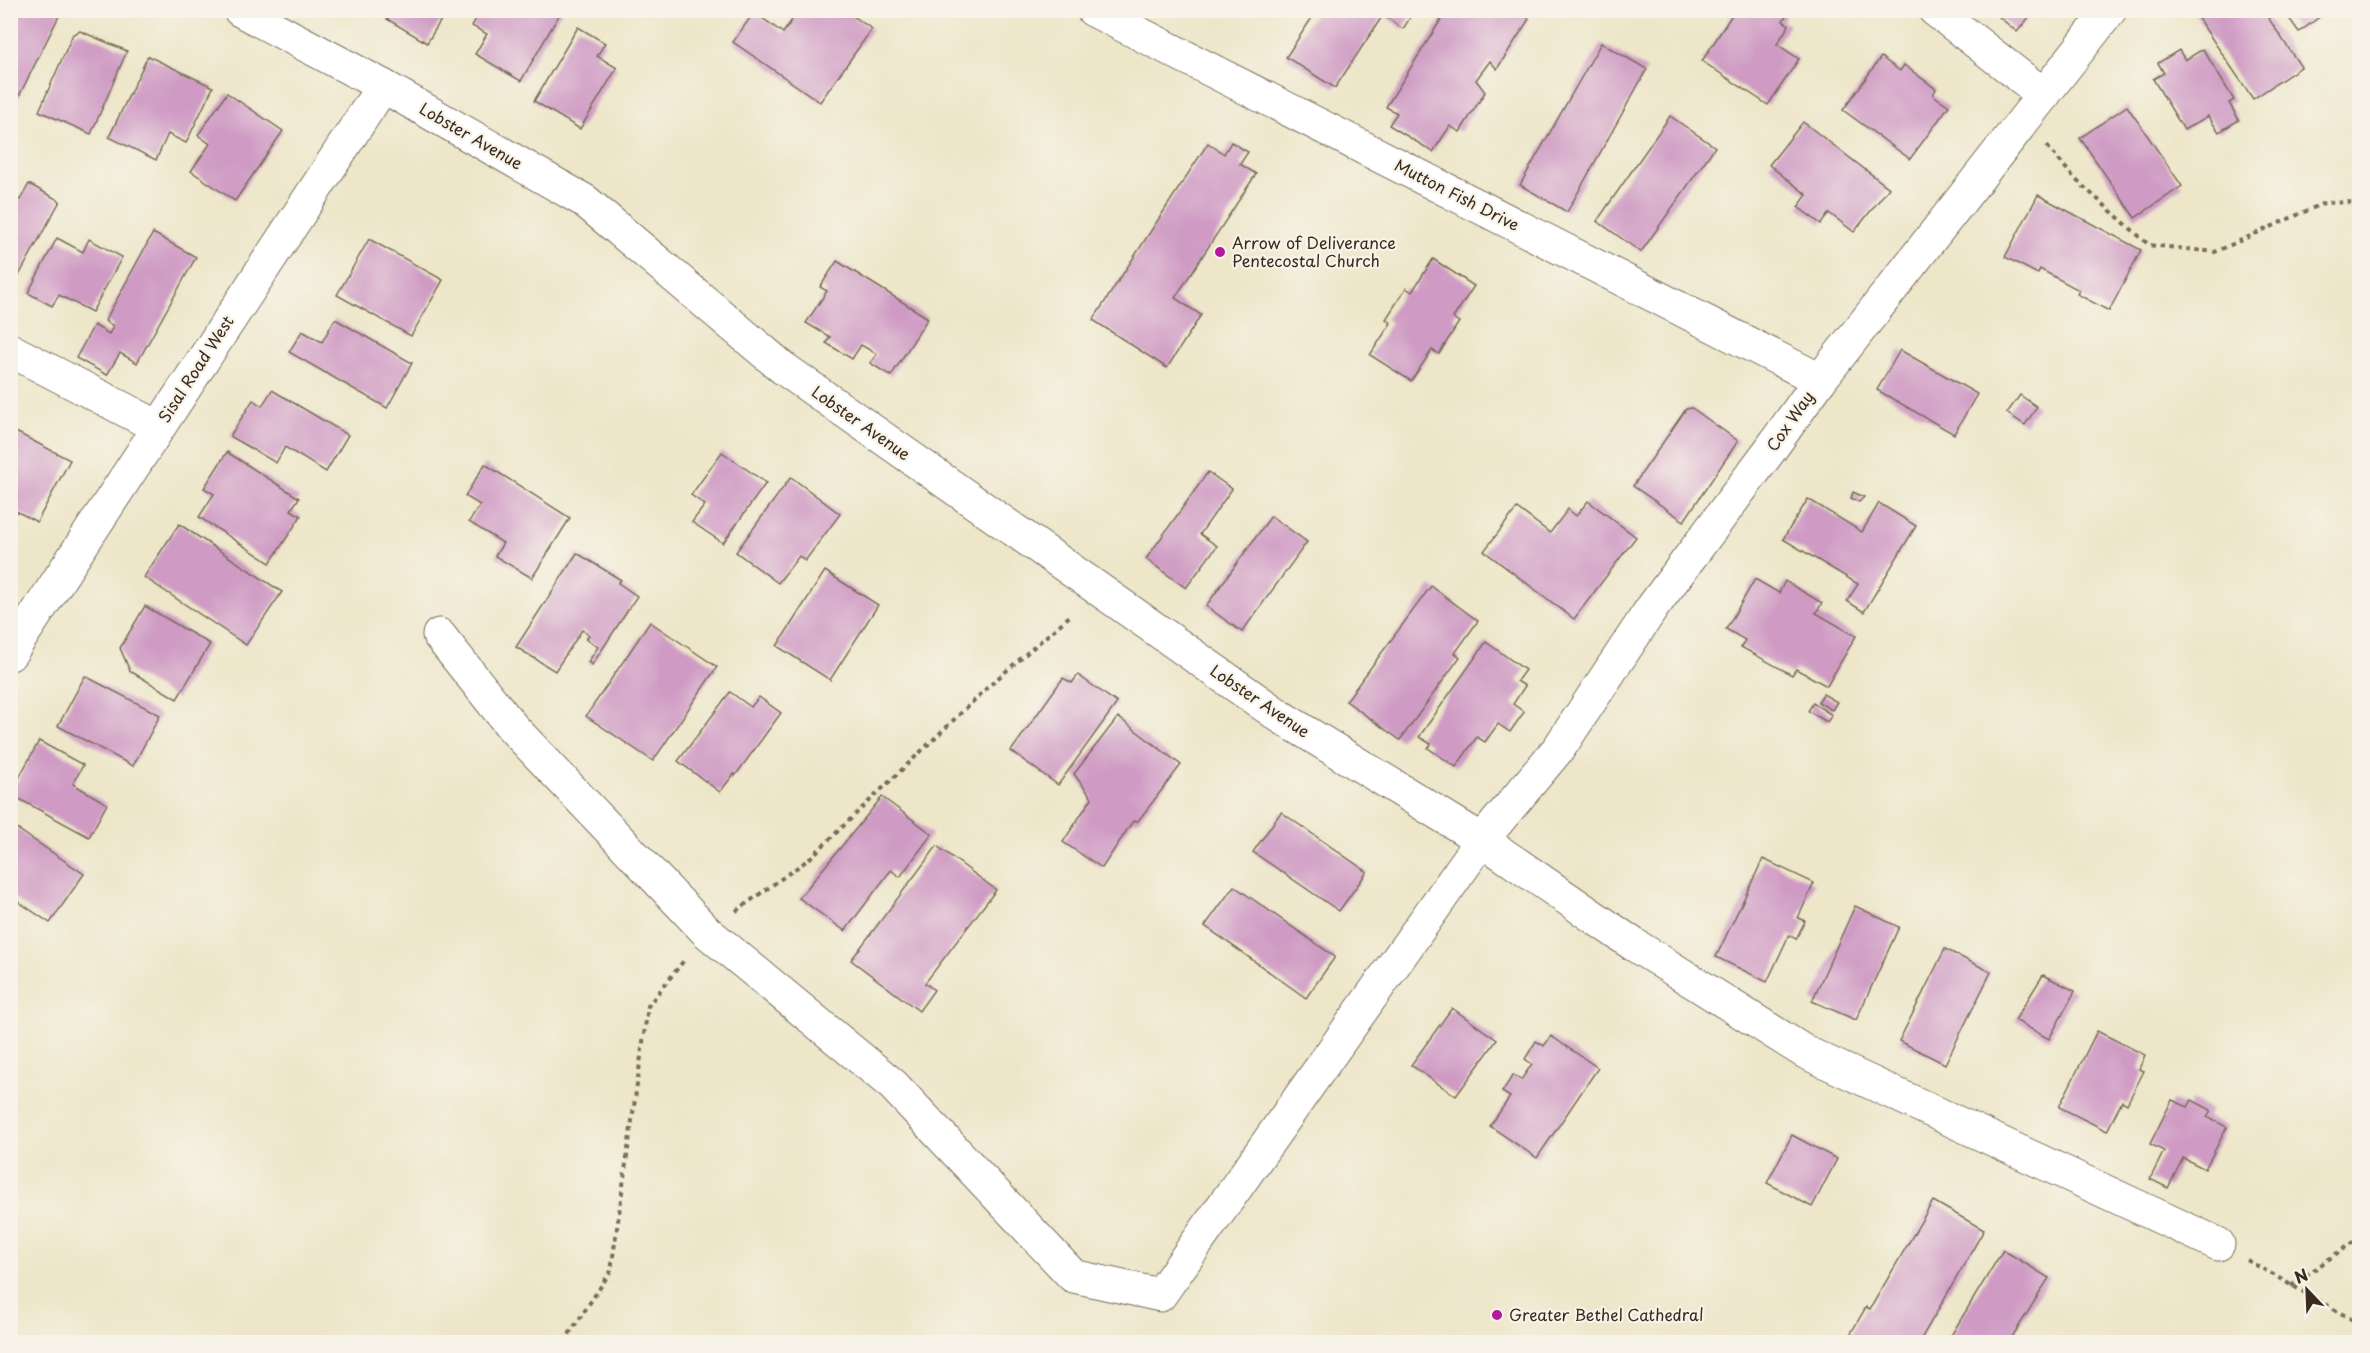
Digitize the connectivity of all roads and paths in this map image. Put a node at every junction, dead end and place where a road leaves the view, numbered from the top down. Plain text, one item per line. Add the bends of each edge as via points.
1 (240, 10) edge
2 (1093, 10) edge
3 (1935, 10) edge
4 (2110, 10) edge
5 (383, 86) junction
6 (2035, 107) junction
7 (2360, 202) edge
8 (10, 350) edge
9 (1820, 380) junction
10 (158, 427) junction
11 (1100, 590) junction
12 (439, 635) dead end
13 (10, 654) edge
14 (1482, 840) junction
15 (707, 932) junction
16 (2360, 1237) edge
17 (2218, 1244) joint
18 (2291, 1286) junction
19 (2360, 1324) edge
20 (564, 1342) edge

1 - 5 street, Lobster Avenue
2 - 9 street, Mutton Fish Drive
3 - 6 street
4 - 6 street, Cox Way
5 - 10 street, Sisal Road West
5 - 11 street, Lobster Avenue via 585,201 783,368
6 - 7 path via 2075,179 2149,245 2215,252 2324,203
6 - 9 street, Cox Way
8 - 10 street
9 - 14 street, Cox Way via 1652,608 1559,748
10 - 13 street, Sisal Road West
11 - 14 street, Lobster Avenue via 1281,717
11 - 15 path via 989,686 809,859
12 - 15 street via 513,728
14 - 15 street, Cox Way via 1160,1295 1073,1276 893,1085
14 - 17 street, Lobster Avenue via 1630,943 1805,1052
15 - 20 path via 648,1006 611,1270
16 - 18 path
17 - 18 path
18 - 19 path

